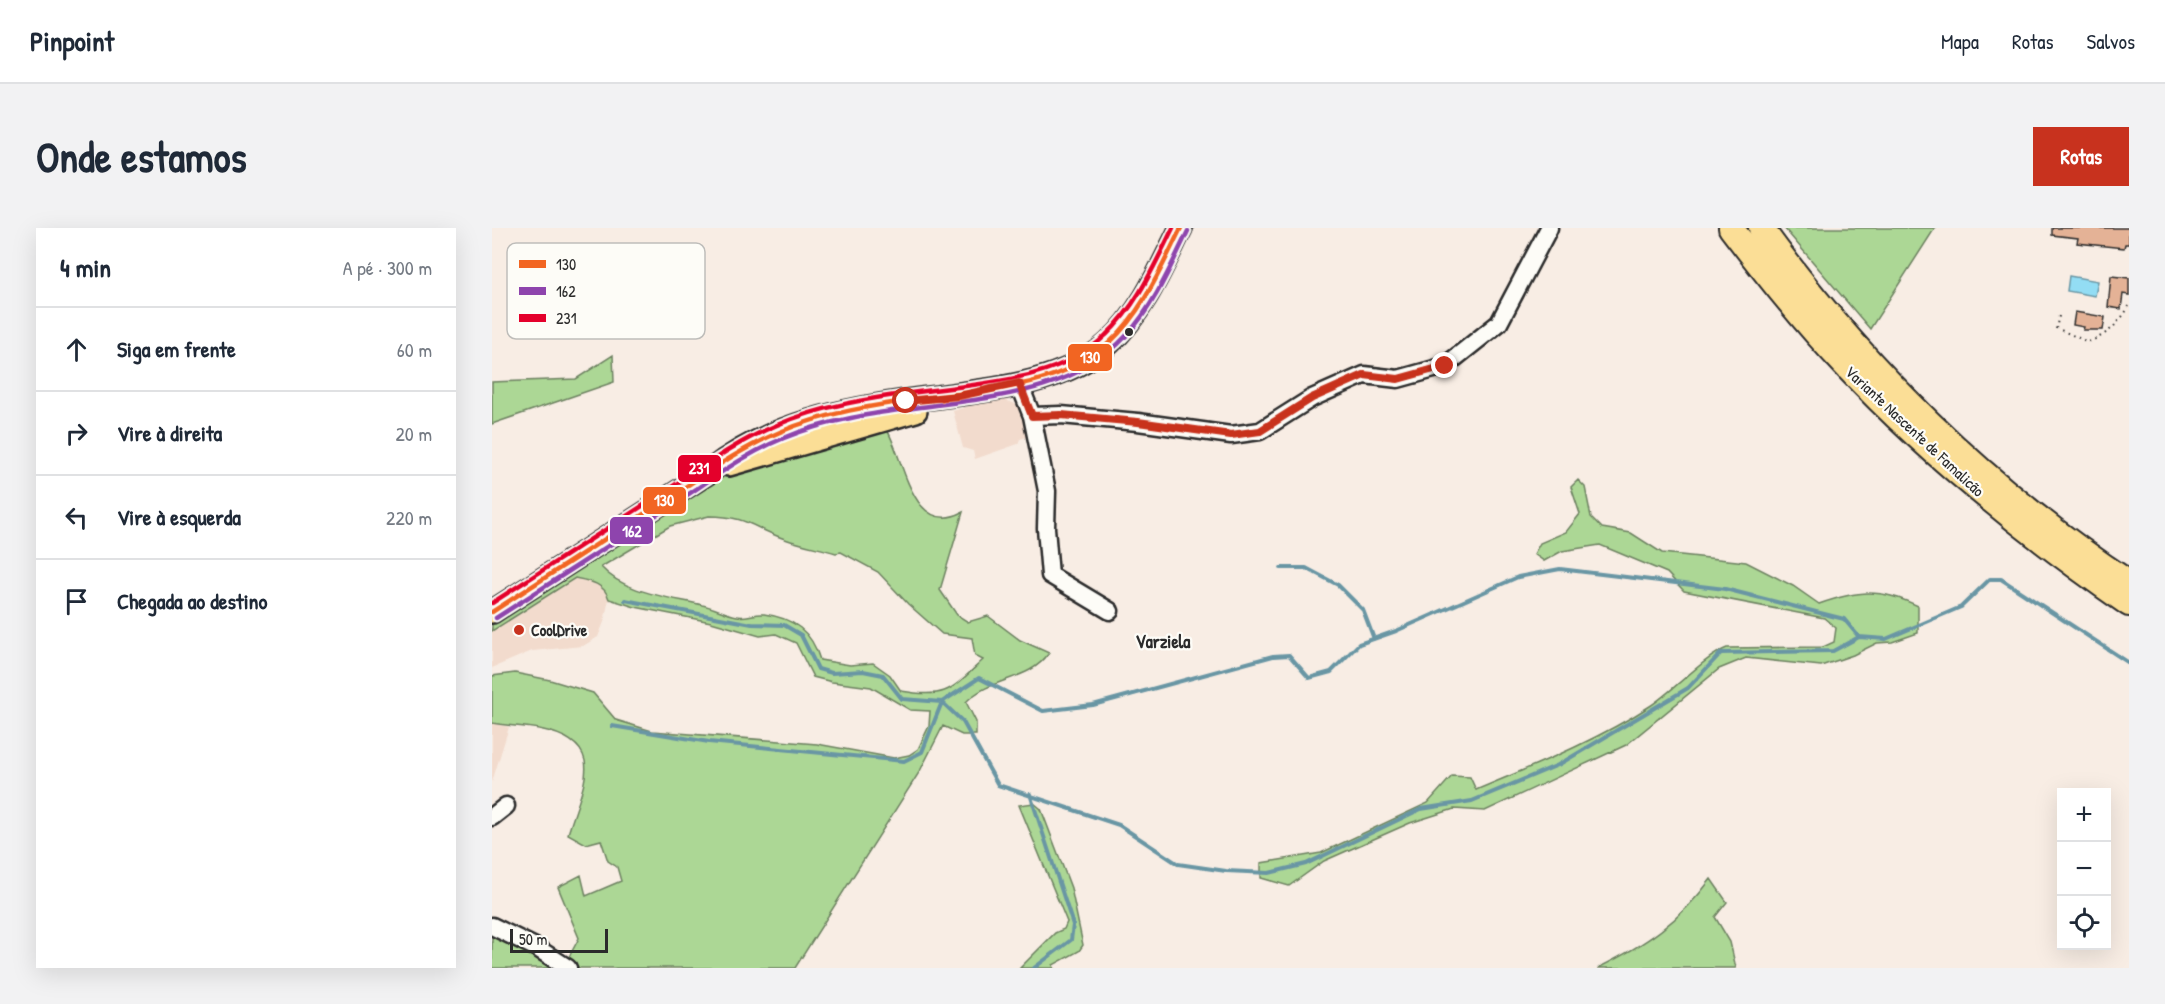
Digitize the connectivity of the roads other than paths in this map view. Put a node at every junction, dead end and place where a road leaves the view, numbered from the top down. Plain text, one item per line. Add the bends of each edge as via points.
1 (1181, 228) edge
2 (1549, 228) edge
3 (1731, 228) edge
4 (1761, 228) edge
5 (1019, 383) junction
6 (1032, 416) junction
7 (2129, 582) edge
8 (2129, 604) edge
9 (1110, 611) dead end
10 (492, 612) edge
11 (506, 806) dead end
12 (492, 817) edge
13 (492, 926) edge
14 (568, 968) edge

1 - 5 main road via 1145,298 1109,343 1074,366
2 - 6 street via 1499,323 1445,366 1398,379 1364,375 1312,398 1260,431 1231,435 1138,422
3 - 8 highway, Variante Nascente de Famalicão via 1820,339 1919,439 2051,548
4 - 7 highway, Variante Nascente de Famalicão via 1820,304 1905,399 2004,488 2080,549
5 - 6 street
5 - 10 main road via 959,396 889,404 798,424 744,446
6 - 9 street via 1047,491 1050,575
11 - 12 street
13 - 14 street

